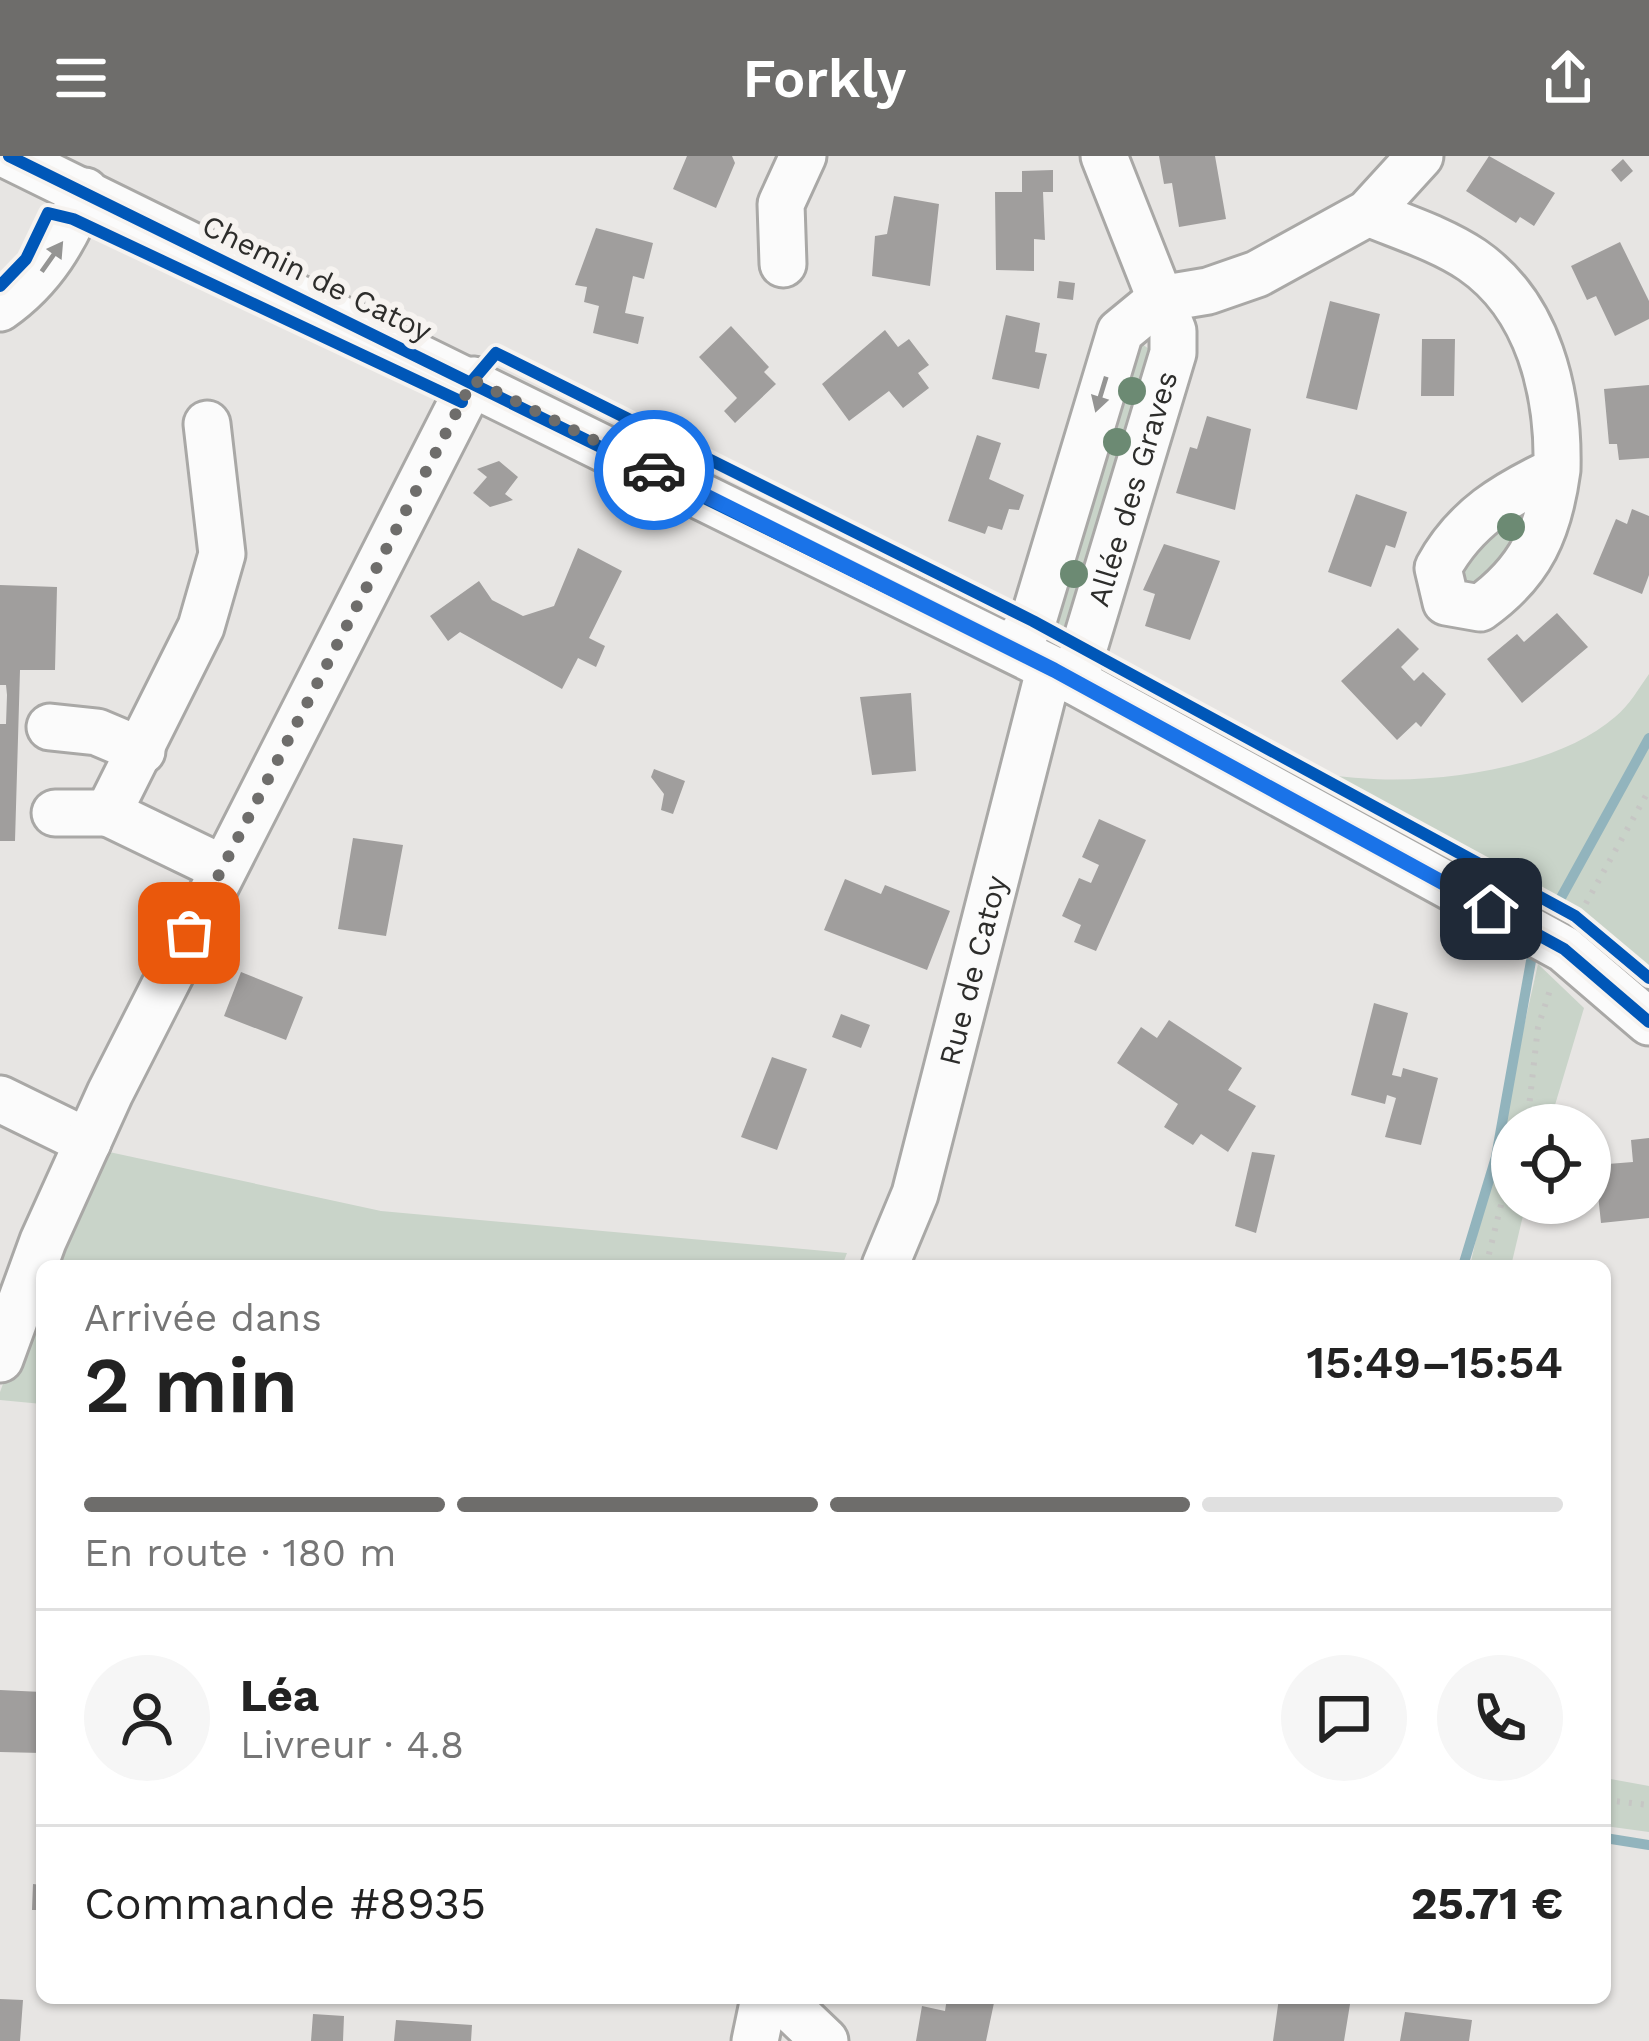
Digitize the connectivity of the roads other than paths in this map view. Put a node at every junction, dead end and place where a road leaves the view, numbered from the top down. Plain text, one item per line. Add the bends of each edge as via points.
1 (10, 156) edge
2 (802, 156) edge
3 (1104, 156) edge
4 (1420, 156) edge
5 (85, 191) junction
6 (1368, 213) junction
7 (783, 264) dead end
8 (1160, 299) junction
9 (0, 308) edge
10 (473, 380) junction
11 (207, 424) dead end
12 (1557, 470) dead end
13 (1011, 648) junction
14 (1064, 675) junction
15 (50, 727) dead end
16 (142, 751) junction
17 (108, 812) junction
18 (55, 813) dead end
19 (222, 868) junction
20 (1649, 1022) edge
21 (0, 1100) edge
22 (88, 1142) junction
23 (36, 1260) edge
24 (36, 1260) edge
25 (888, 1260) edge
26 (0, 1359) edge
27 (763, 2004) edge
28 (787, 2004) edge
29 (755, 2041) edge
30 (824, 2041) edge

1 - 5 street, Chemin de Catoy
2 - 7 street via 781,204
3 - 8 street, Allée des Graves
4 - 6 street
9 -> 5 street via 32,286
5 - 10 street, Chemin de Catoy
6 - 8 street via 1257,274
6 - 12 street via 1468,257 1507,292 1552,389
8 -> 13 street, Allée des Graves via 1120,332 1033,621
8 - 14 street, Allée des Graves via 1173,353
10 - 13 street, Chemin de Catoy
10 - 19 street
11 - 16 street via 222,554 201,627
13 - 14 street, Chemin de Catoy
14 - 20 street, Chemin de Catoy via 1573,924
14 - 25 street, Rue de Catoy via 1045,686 915,1194
15 - 16 street via 97,731
16 - 17 street
17 - 18 street
17 - 19 street
19 - 22 street
21 - 22 street
22 - 23 street
24 - 26 street
27 - 29 street
28 - 30 street

